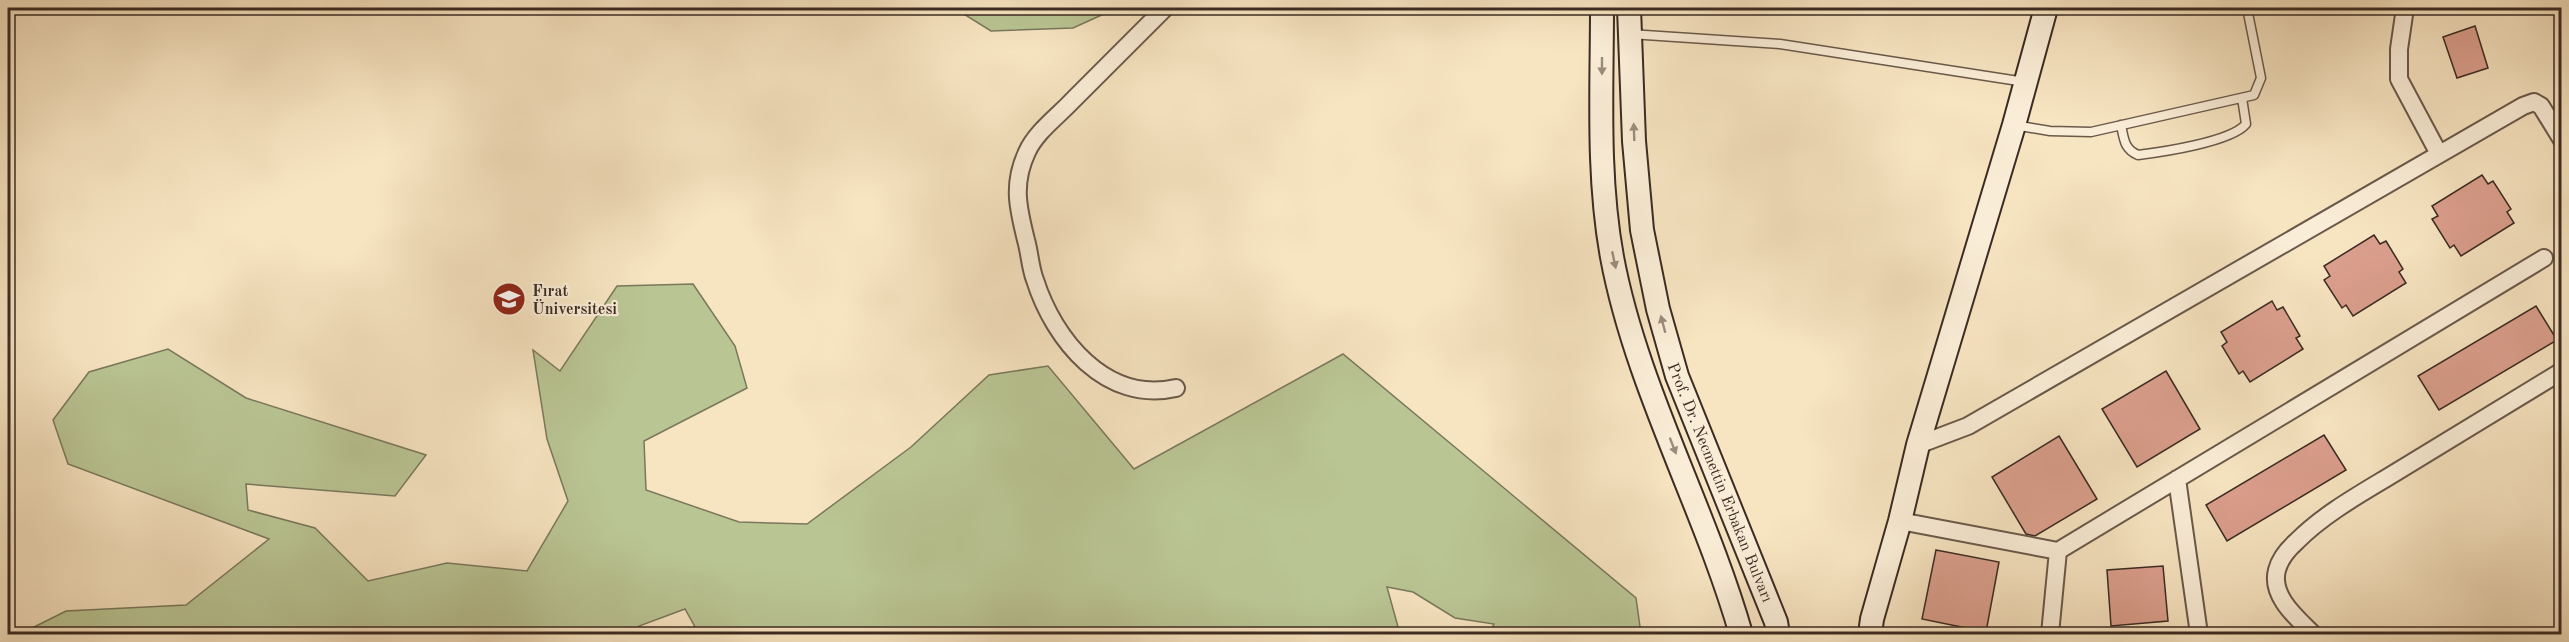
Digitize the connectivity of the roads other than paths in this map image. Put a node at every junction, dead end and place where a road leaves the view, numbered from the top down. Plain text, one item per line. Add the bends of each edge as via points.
1 (1165, 8) edge
2 (1602, 8) edge
3 (1629, 8) edge
4 (2046, 8) edge
5 (2247, 8) edge
6 (2405, 8) edge
7 (1630, 33) junction
8 (2025, 82) junction
9 (2242, 98) junction
10 (2014, 125) junction
11 (2121, 125) junction
12 (2562, 140) edge
13 (2439, 154) junction
14 (2544, 258) dead end
15 (2562, 371) edge
16 (1176, 388) dead end
17 (1918, 445) junction
18 (2177, 479) junction
19 (1900, 521) junction
20 (2058, 551) junction
21 (1741, 634) edge
22 (1778, 634) edge
23 (1870, 634) edge
24 (2050, 634) edge
25 (2199, 634) edge
26 (2313, 634) edge

1 - 16 street via 1033,141 1019,177 1018,209 1042,300 1078,353 1122,387 1149,392
2 -> 21 main road, Prof. Dr. Necmettin Erbakan Bulvarı via 1604,192 1612,257 1638,354 1727,585
3 - 7 main road, Prof. Dr. Necmettin Erbakan Bulvarı
4 - 8 main road
5 - 9 lane via 2261,78 2254,95
6 - 13 street via 2399,79
7 - 8 lane via 1780,44
22 -> 7 main road, Prof. Dr. Necmettin Erbakan Bulvarı via 1677,376 1658,309 1642,230
8 - 10 main road
9 - 11 lane
9 - 11 lane via 2246,124 2241,131 2223,138 2138,155 2129,151
10 - 11 lane via 2076,133
10 - 17 main road
12 - 13 street via 2541,106 2534,102
13 - 17 street via 1968,426
14 - 18 street
15 - 26 street via 2349,501 2299,539 2283,556 2276,582 2288,608
17 - 19 main road
18 - 20 street
18 - 25 street
19 - 20 street
19 - 23 main road
20 - 24 street

